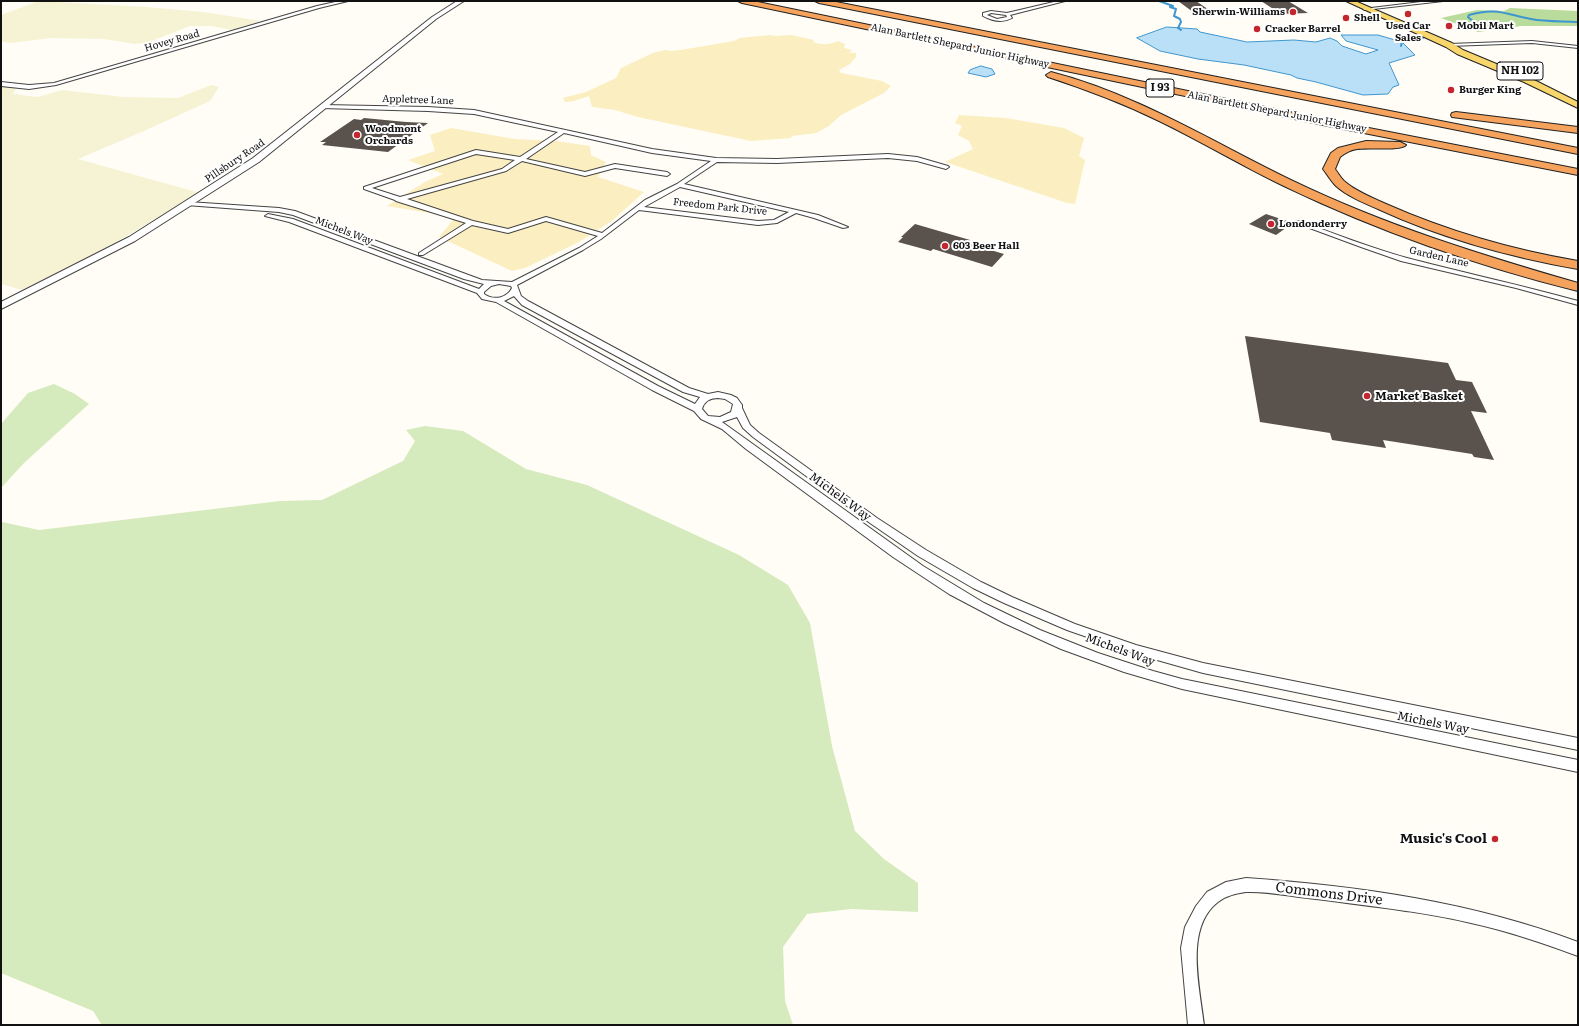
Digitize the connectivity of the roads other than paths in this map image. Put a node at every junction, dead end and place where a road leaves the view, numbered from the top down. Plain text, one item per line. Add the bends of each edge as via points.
1 (346, 1) edge
2 (461, 1) edge
3 (742, 1) edge
4 (819, 1) edge
5 (1063, 1) edge
6 (1349, 1) edge
7 (1440, 1) edge
8 (1365, 9) junction
9 (1007, 14) junction
10 (813, 16) junction
11 (1448, 45) junction
12 (1578, 47) edge
13 (1063, 49) junction
14 (1, 84) edge
15 (1578, 96) edge
16 (1578, 105) edge
17 (322, 108) junction
18 (1417, 109) dead end
19 (1446, 113) dead end
20 (1578, 124) edge
21 (1557, 128) junction
22 (1578, 130) edge
23 (564, 131) junction
24 (1578, 150) edge
25 (520, 159) junction
26 (716, 160) junction
27 (946, 167) dead end
28 (1578, 172) edge
29 (667, 174) dead end
30 (1578, 178) edge
31 (679, 185) junction
32 (398, 200) junction
33 (188, 204) junction
34 (639, 208) junction
35 (180, 209) junction
36 (796, 211) junction
37 (1298, 222) dead end
38 (471, 223) junction
39 (845, 227) dead end
40 (603, 235) junction
41 (421, 254) dead end
42 (1578, 265) edge
43 (494, 283) junction
44 (1578, 287) edge
45 (514, 288) junction
46 (480, 292) junction
47 (497, 300) junction
48 (1578, 303) edge
49 (1, 306) edge
50 (708, 397) junction
51 (738, 409) junction
52 (698, 410) junction
53 (711, 420) junction
54 (1578, 744) edge
55 (1578, 766) edge
56 (1578, 949) edge
57 (1196, 1025) edge

1 - 14 street, Hovey Road via 59,83 28,87
2 - 17 street, Pillsbury Road via 434,18
3 - 10 highway, Alan Bartlett Shepard Junior Highway / I 93
4 - 13 highway, Alan Bartlett Shepard Junior Highway / I 93
5 - 9 street
6 - 8 main road, NH 102
7 - 8 street
8 - 11 main road, NH 102
9 - 9 street via 991,12 984,15 989,19 1002,20 1010,18
10 - 28 highway, Alan Bartlett Shepard Junior Highway / I 93
10 - 44 highway via 992,59 1083,86 1151,114 1291,184 1358,214 1476,256
11 - 12 street via 1532,42
11 - 15 main road, NH 102 via 1476,53
11 - 16 main road, NH 102
13 - 18 highway
13 - 24 highway, Alan Bartlett Shepard Junior Highway / I 93
17 - 23 street, Appletree Lane via 474,112
17 - 33 street, Pillsbury Road via 256,160
19 - 21 highway
20 - 21 highway
21 - 22 highway
23 - 25 street
23 - 26 street, Appletree Lane via 665,154
25 - 29 street via 585,174 615,166
25 - 32 street via 504,170
25 - 32 street via 476,152 366,188
26 - 27 street, Appletree Lane via 777,161 888,156 917,159
26 - 31 street
30 - 42 highway via 1436,150 1384,144 1344,150 1334,156 1329,165 1333,176 1351,191 1394,213 1508,250
31 - 34 street
31 - 36 street, Freedom Park Drive
32 - 38 street
33 - 35 street, Pillsbury Road
33 - 43 street, Michels Way via 295,213 467,277
34 - 36 street, Freedom Park Drive via 758,223 775,222
34 - 40 street
35 - 46 street, Michels Way via 285,218
35 - 49 street, Pillsbury Road via 132,239
36 - 39 street, Freedom Park Drive
37 - 48 street, Garden Lane via 1404,259
38 - 40 street via 508,231 546,219
38 - 41 street
40 - 45 street
43 - 45 street, Michels Way via 504,282
43 - 46 street via 484,287
45 - 47 street via 510,296
45 - 50 street via 518,297 525,303 686,390
46 - 47 street, Michels Way via 484,298
47 - 52 street
50 - 51 street via 728,396 736,402
50 - 52 street via 700,402
51 - 53 street via 735,414 725,419
51 - 54 street, Michels Way via 746,426 756,435 914,546 972,582 1066,625 1165,659 1203,668
52 - 53 street via 702,416
53 - 55 street, Michels Way via 725,427 932,579 1048,638 1156,677 1216,692
56 - 57 street, Commons Drive via 1512,926 1436,908 1273,887 1246,885 1226,888 1212,897 1192,927 1188,948

